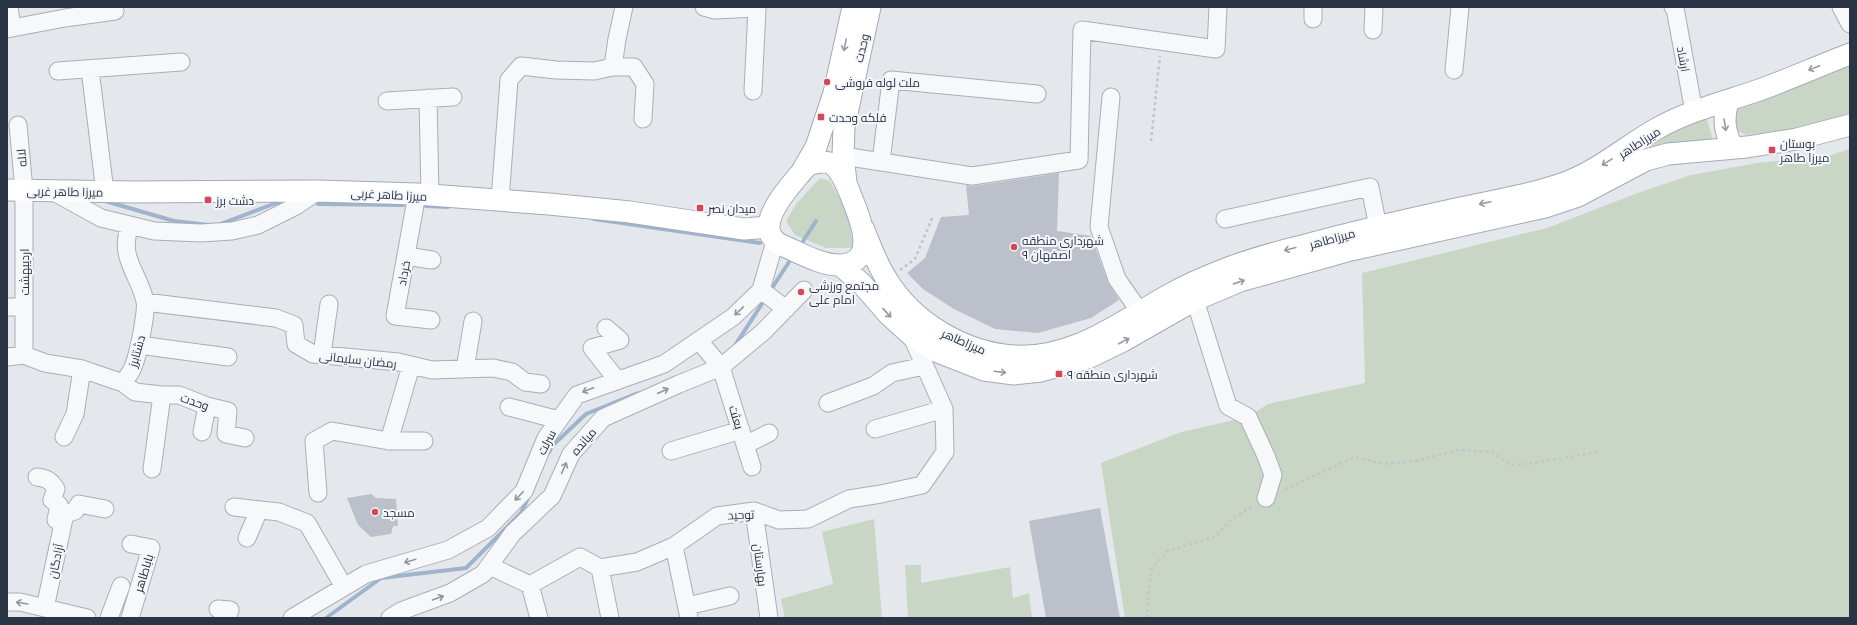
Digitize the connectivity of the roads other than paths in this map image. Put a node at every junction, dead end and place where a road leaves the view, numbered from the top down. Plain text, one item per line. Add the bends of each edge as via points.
1 (9, 7) edge
2 (624, 7) edge
3 (704, 7) edge
4 (853, 7) edge
5 (870, 7) edge
6 (1218, 7) edge
7 (1374, 7) edge
8 (1460, 7) edge
9 (1673, 7) edge
10 (1841, 7) edge
11 (736, 8) edge
12 (115, 11) dead end
13 (1850, 24) edge
14 (9, 29) edge
15 (1373, 30) dead end
16 (1850, 54) edge
17 (181, 62) dead end
18 (613, 67) junction
19 (90, 69) junction
20 (1454, 70) dead end
21 (58, 71) dead end
22 (753, 91) dead end
23 (1037, 94) dead end
24 (453, 97) dead end
25 (1111, 97) dead end
26 (428, 98) junction
27 (387, 101) dead end
28 (1728, 101) junction
29 (1694, 112) junction
30 (643, 119) dead end
31 (18, 125) dead end
32 (1850, 125) edge
33 (1733, 148) junction
34 (843, 156) junction
35 (881, 162) junction
36 (801, 173) junction
37 (846, 184) junction
38 (15, 190) edge
39 (52, 191) junction
40 (318, 191) junction
41 (104, 192) junction
42 (423, 195) junction
43 (500, 200) junction
44 (1225, 219) dead end
45 (130, 225) junction
46 (1378, 226) junction
47 (863, 228) junction
48 (772, 234) junction
49 (406, 256) junction
50 (432, 260) dead end
51 (840, 265) junction
52 (804, 290) dead end
53 (765, 294) junction
54 (1195, 300) junction
55 (145, 302) junction
56 (329, 304) dead end
57 (7, 307) edge
58 (24, 307) junction
59 (786, 309) junction
60 (1140, 312) junction
61 (431, 320) dead end
62 (473, 321) dead end
63 (606, 328) dead end
64 (911, 336) junction
65 (699, 342) junction
66 (139, 345) junction
67 (24, 354) junction
68 (322, 355) junction
69 (228, 357) dead end
70 (7, 358) edge
71 (718, 364) junction
72 (411, 366) junction
73 (924, 366) junction
74 (82, 369) junction
75 (465, 369) junction
76 (617, 380) junction
77 (123, 383) junction
78 (541, 384) dead end
79 (162, 395) junction
80 (828, 403) dead end
81 (206, 406) junction
82 (509, 407) dead end
83 (944, 409) junction
84 (558, 420) junction
85 (875, 429) dead end
86 (202, 432) dead end
87 (769, 433) dead end
88 (64, 437) dead end
89 (245, 438) dead end
90 (743, 438) junction
91 (389, 441) junction
92 (424, 441) dead end
93 (671, 451) dead end
94 (752, 467) dead end
95 (152, 470) dead end
96 (37, 477) dead end
97 (318, 493) dead end
98 (1266, 498) road end
99 (234, 507) dead end
100 (105, 508) dead end
101 (259, 510) junction
102 (754, 511) junction
103 (64, 518) junction
104 (247, 538) dead end
105 (131, 544) dead end
106 (674, 546) junction
107 (490, 566) junction
108 (600, 568) junction
109 (530, 585) junction
110 (121, 586) dead end
111 (344, 587) junction
112 (730, 596) dead end
113 (7, 602) edge
114 (45, 608) junction
115 (688, 612) edge
116 (87, 618) edge
117 (109, 618) edge
118 (130, 618) edge
119 (292, 618) edge
120 (391, 618) edge
121 (539, 618) edge
122 (610, 618) edge
123 (769, 618) edge

1 - 14 street
2 - 18 street via 616,39
3 - 11 street via 715,10
4 -> 36 main road, وحدت via 834,93 816,147
5 - 34 main road, وحدت via 844,127
6 - 35 street via 1216,49 1082,30 1079,160 972,176
7 - 15 street
8 - 20 street
9 - 29 street, ارشاد
10 - 13 street
11 - 22 street via 757,8
12 - 14 street
16 -> 28 main road, میرزاطاهر
17 - 19 street
18 - 30 street via 634,67 645,84
18 - 43 street via 594,71 521,66 509,80
19 - 21 street
19 - 41 street
23 - 35 street via 891,80
24 - 26 street
25 - 60 street via 1099,227 1117,279
26 - 27 street
26 - 42 street, خرداد
28 - 29 main road, میرزاطاهر
28 -> 33 main road via 1724,125
29 -> 46 main road, میرزاطاهر via 1659,128 1594,170 1568,181 1507,198
31 - 38 street, لاله
32 - 33 main road, میرزاطاهر via 1797,139
54 -> 33 main road, میرزاطاهر via 1240,281 1351,250 1544,207 1578,196 1646,160 1668,154
34 - 35 street
34 - 37 main road, وحدت
36 - 37 main road via 810,165 820,162 831,163
36 - 48 main road via 776,204 770,218
37 - 47 main road
38 - 39 main road, میرزا طاهر غربی
38 - 58 street, اردیبهشت
39 - 41 main road, میرزا طاهر غربی
39 - 45 street via 101,218
40 - 41 main road, میرزا طاهر غربی
40 - 42 main road, میرزا طاهر غربی
40 - 45 street via 296,206 258,225 232,231 154,231
42 - 43 main road, میرزا طاهر غربی
42 - 49 street, خرداد
43 - 48 main road, میرزا طاهر غربی via 630,212
44 - 46 street via 1370,186
45 - 55 street, دشتابرز via 125,237 128,260
46 -> 60 main road, میرزاطاهر via 1230,267 1170,294
47 - 51 main road via 864,245 861,254 856,260
47 - 60 main road, میرزاطاهر via 886,279 901,298 940,332 987,352 1013,356 1061,352 1084,343
48 - 51 main road via 826,263
48 - 53 street
49 - 50 street
49 - 61 street, خرداد via 395,316
51 -> 64 main road, میرزاطاهر via 861,283
52 - 59 street, میانده
53 - 59 street
53 -> 65 street, سرلت
64 -> 54 main road, میرزاطاهر via 938,352 984,370 1014,374 1041,372 1088,358 1123,342
54 - 98 street via 1228,406 1248,417 1273,475
55 - 66 street, دشتابرز
55 - 68 street, رمضان سلیمانی via 276,318 294,324 296,344 313,354
56 - 68 street
57 - 58 street
58 - 67 street, اردیبهشت
59 - 71 street, میانده via 763,332
62 - 75 street
63 - 76 street via 620,340 592,348
64 - 73 street, توحید
65 - 71 street
65 - 76 street, سرلت via 664,364
66 - 69 street
66 - 77 street, دشتابرز via 133,367
67 - 70 street
67 - 74 street, دشتابرز via 45,363
68 - 72 street, رمضان سلیمانی via 398,362
71 - 90 street, بعثت
107 -> 71 street, میانده via 513,533 552,496 570,454 603,418
72 - 75 street, رمضان سلیمانی via 432,370
72 - 91 street
73 - 80 street via 892,373 873,386
73 - 83 street, توحید
74 - 77 street, دشتابرز
74 - 88 street via 75,414
75 - 78 street, رمضان سلیمانی via 493,368 512,372 525,382
76 -> 84 street, سرلت via 577,395
77 - 79 street, وحدت via 135,392
79 - 81 street, وحدت via 179,395
79 - 95 street
81 - 86 street
81 - 89 street, وحدت via 228,411 226,434
82 - 84 street
83 - 85 street
83 - 102 street, توحید via 945,452 922,485 849,498 808,519 779,520
84 -> 111 street, سرلت via 546,438 524,491 488,528 448,550 366,574
87 - 90 street
90 - 93 street
90 - 94 street, بعثت
91 - 92 street
91 - 97 street via 332,431 314,441
96 - 103 street via 51,482 56,490 52,500 59,505 56,520
99 - 101 street
100 - 103 street via 79,504 75,511
101 - 104 street
101 - 111 street via 279,512 307,523
102 - 106 street, توحید via 717,516
102 - 123 street, بهارستان
103 - 114 street, آزادگان
105 - 118 street, باباطاهر via 151,548
106 - 108 street, توحید via 637,562
106 - 115 street
107 - 109 street
120 -> 107 street, میانده via 401,611 450,593 484,574
108 - 109 street via 580,557
108 - 122 street
109 - 121 street
110 - 117 street
111 - 119 street, سرلت
112 - 115 street
114 -> 113 street via 20,602
114 - 116 street

